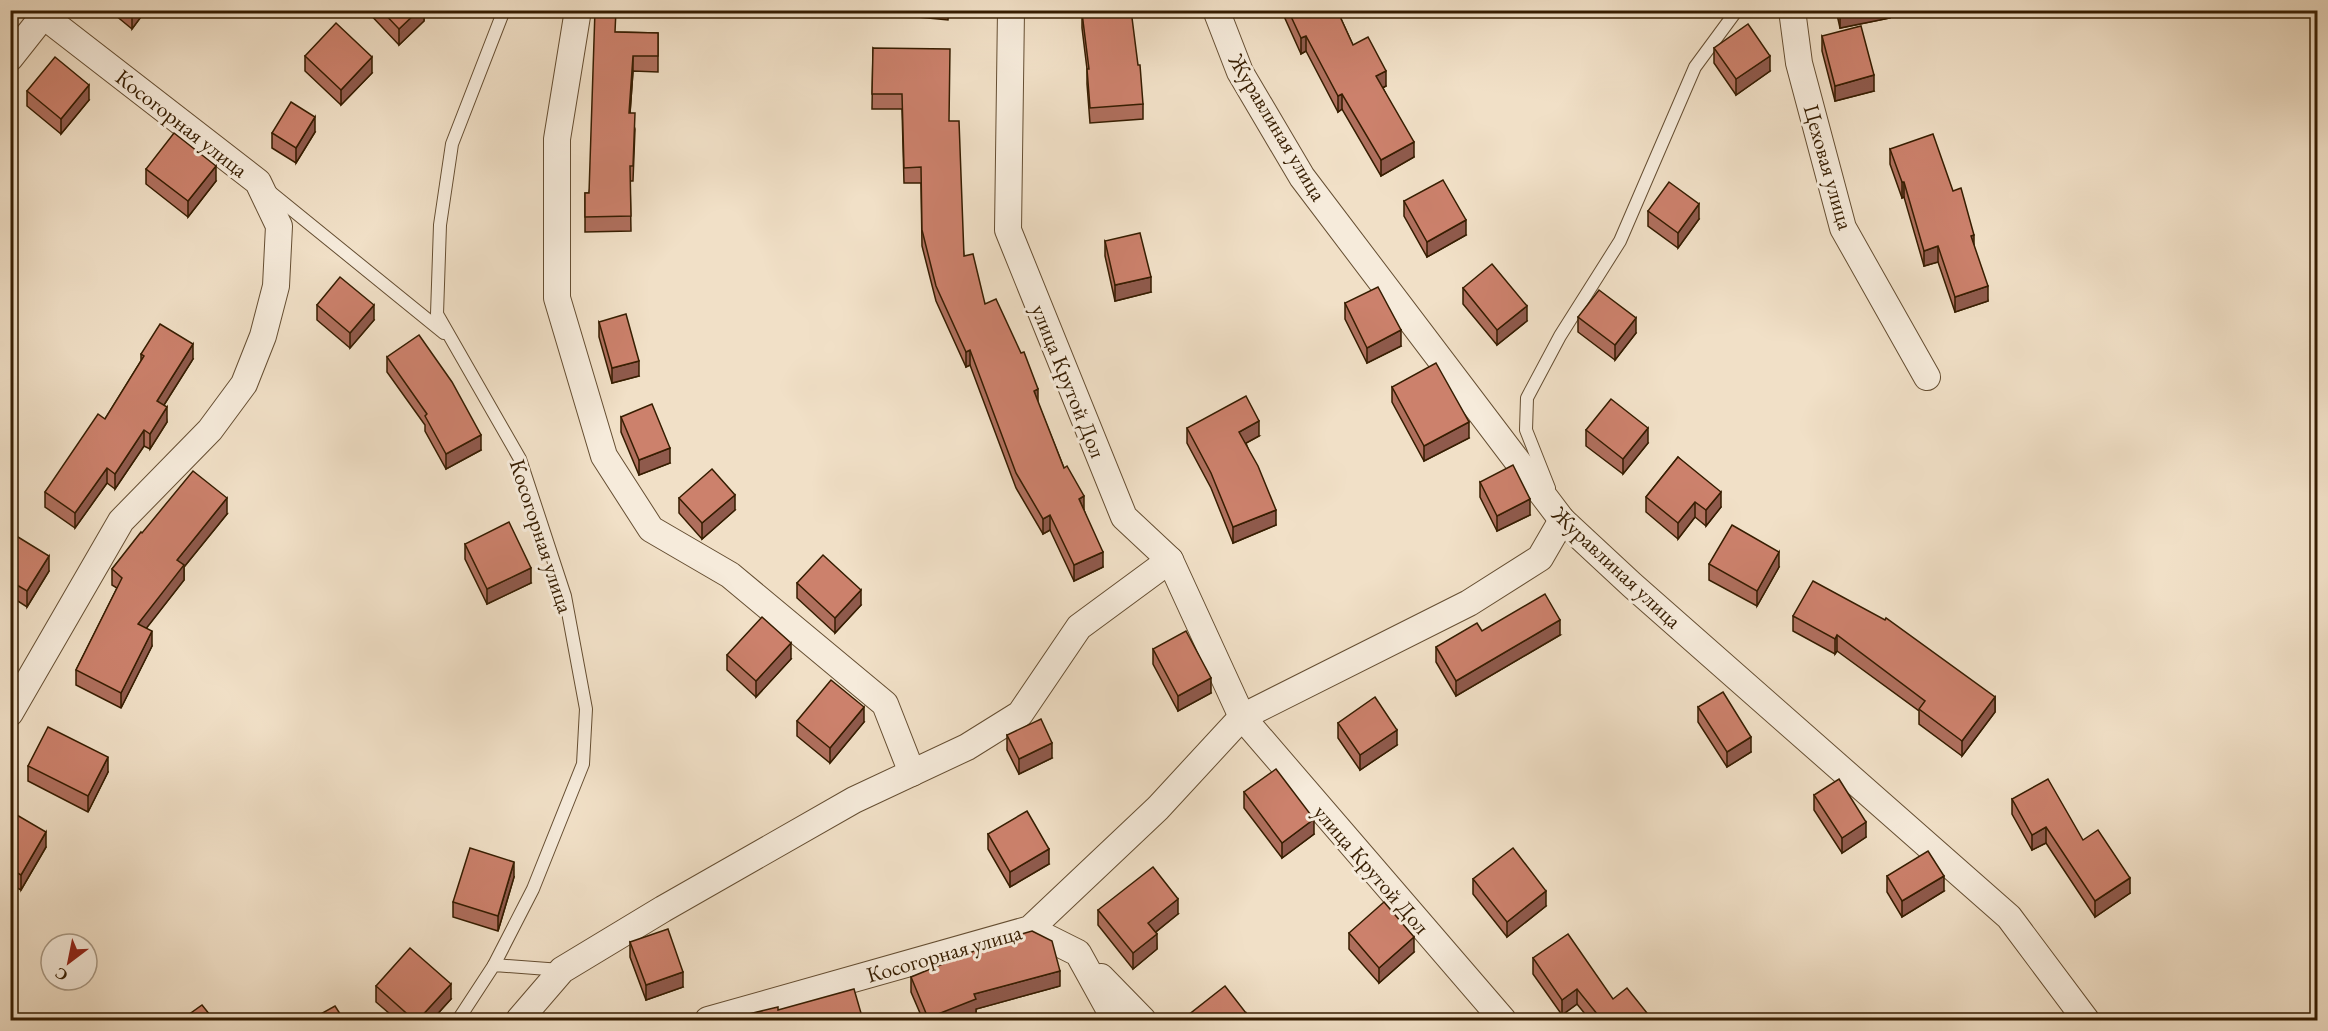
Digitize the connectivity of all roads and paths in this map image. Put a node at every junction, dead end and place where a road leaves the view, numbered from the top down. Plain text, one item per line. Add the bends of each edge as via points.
1 (504, 10) edge
2 (578, 10) edge
3 (1011, 10) edge
4 (1216, 10) edge
5 (1737, 10) edge
6 (1792, 10) edge
7 (43, 12) edge
8 (10, 58) edge
9 (258, 182) junction
10 (452, 339) junction
11 (1928, 377) dead end
12 (1562, 520) junction
13 (1170, 560) junction
14 (10, 713) edge
15 (1242, 717) junction
16 (912, 773) junction
17 (1030, 929) junction
18 (1078, 953) junction
19 (494, 965) junction
20 (562, 970) junction
21 (458, 1020) edge
22 (519, 1020) edge
23 (708, 1020) edge
24 (1115, 1020) edge
25 (1143, 1020) edge
26 (1503, 1020) edge
27 (2086, 1020) edge

1 - 10 lane, Косогорная улица via 452,144 440,225 437,314
2 - 16 street via 557,139 557,298 604,456 651,529 730,575 885,704
3 - 13 street, улица Крутой Дол via 1008,230 1124,517
4 - 12 street, Журавлиная улица via 1240,72 1302,177
5 - 12 lane via 1695,67 1620,241 1560,336 1527,398 1526,430
6 - 11 street, Цеховая улица via 1799,63 1843,228
7 - 8 street
7 - 9 street, Косогорная улица
9 - 10 lane
9 - 14 street, Косогорная улица via 279,226 276,286 263,336 244,384 210,430 121,521
10 - 19 lane, Косогорная улица via 520,459 565,596 586,709 583,764 533,889
12 - 15 street via 1540,558 1469,603
12 - 27 street, Журавлиная улица via 2009,917
13 - 15 street, улица Крутой Дол
13 - 16 street via 1078,627 1020,714 967,747
15 - 17 street, Косогорная улица via 1158,808
15 - 26 street, улица Крутой Дол
16 - 20 street via 854,800
17 - 18 street
17 - 23 street, Косогорная улица
18 - 24 street
18 - 25 street
19 - 20 lane
19 - 21 lane, Косогорная улица
20 - 22 street

